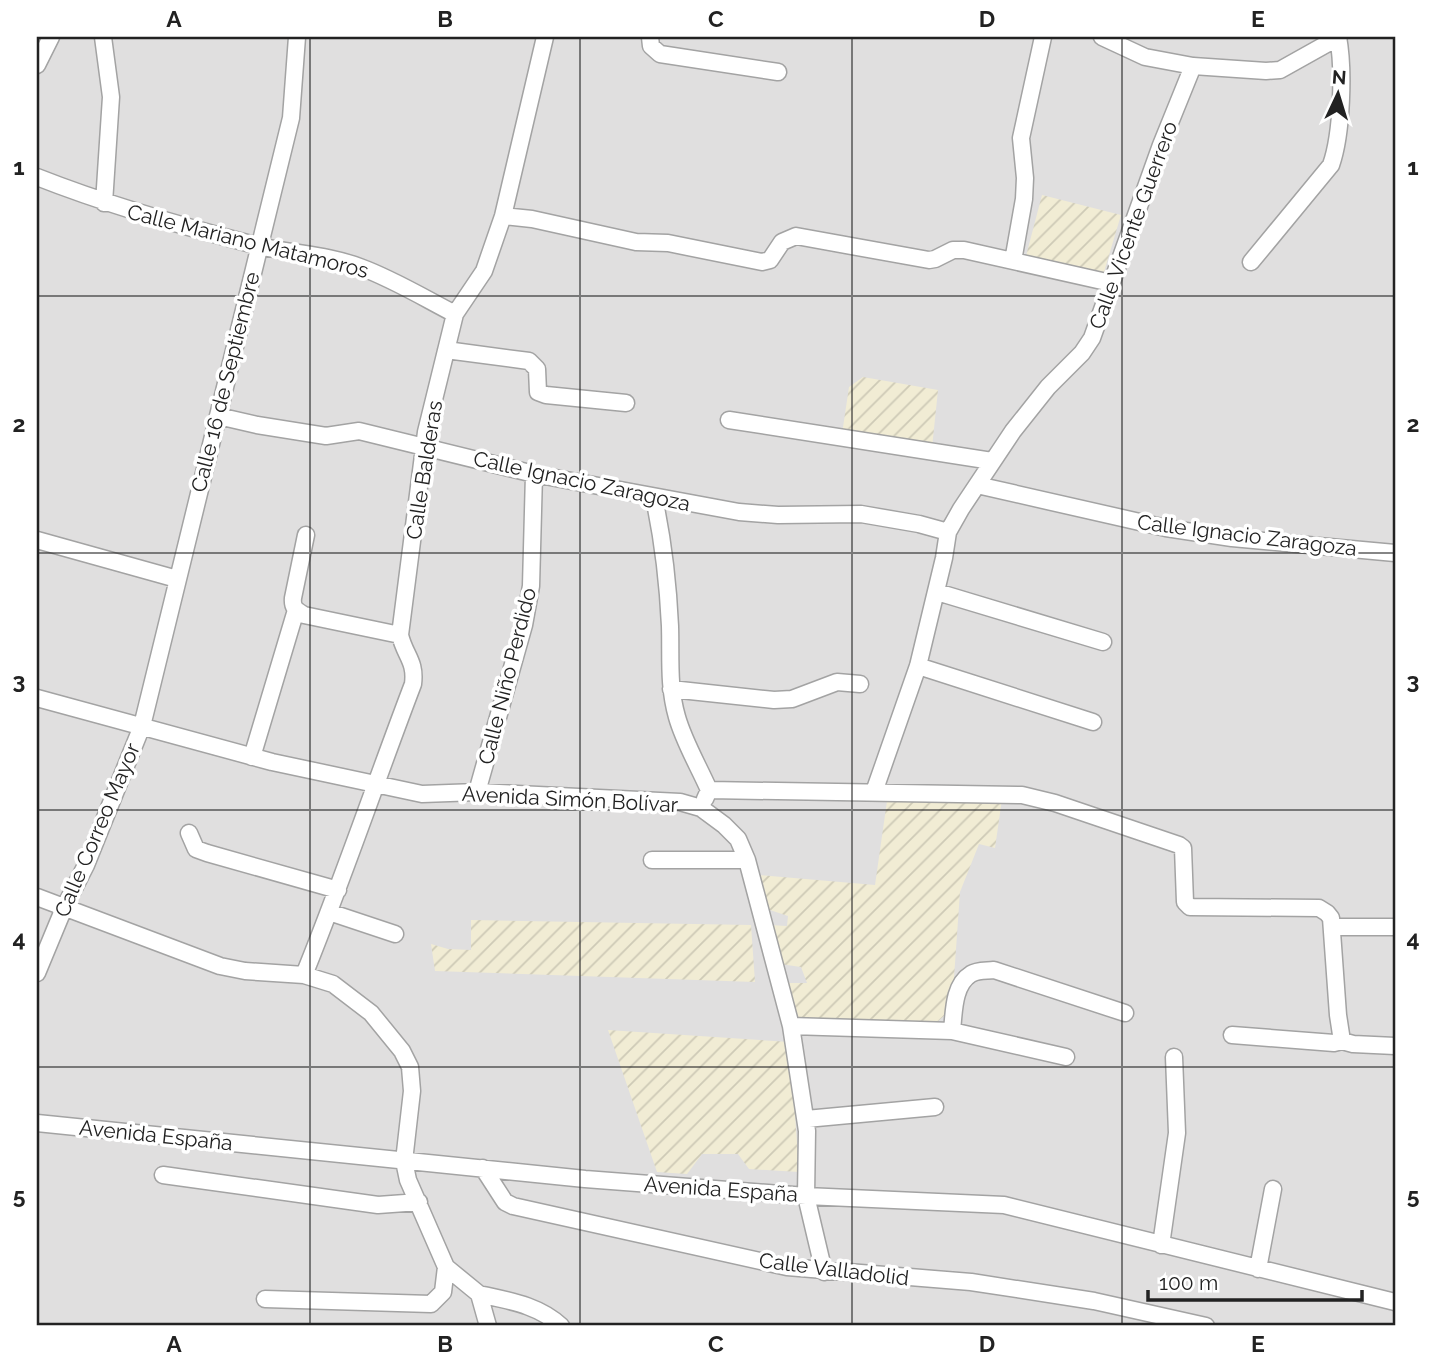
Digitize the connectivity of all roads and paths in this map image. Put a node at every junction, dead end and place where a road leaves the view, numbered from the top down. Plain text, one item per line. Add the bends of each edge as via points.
1 (51, 37) edge
2 (103, 37) edge
3 (297, 37) edge
4 (545, 37) edge
5 (650, 37) edge
6 (1043, 37) edge
7 (1102, 37) edge
8 (1339, 37) edge
9 (37, 65) edge
10 (1193, 65) junction
11 (778, 72) dead end
12 (37, 177) edge
13 (104, 203) junction
14 (503, 216) junction
15 (258, 246) junction
16 (1013, 261) junction
17 (1251, 261) dead end
18 (1111, 283) junction
19 (455, 314) junction
20 (446, 350) junction
21 (626, 403) dead end
22 (218, 416) junction
23 (729, 420) dead end
24 (426, 447) junction
25 (992, 461) junction
26 (534, 474) junction
27 (977, 485) junction
28 (654, 498) junction
29 (948, 532) junction
30 (306, 535) dead end
31 (37, 540) edge
32 (1395, 553) edge
33 (177, 579) junction
34 (937, 592) junction
35 (296, 610) junction
36 (400, 635) junction
37 (1103, 642) dead end
38 (918, 666) junction
39 (860, 684) dead end
40 (671, 689) junction
41 (37, 698) edge
42 (1093, 722) dead end
43 (142, 726) junction
44 (252, 757) junction
45 (374, 784) junction
46 (709, 790) junction
47 (477, 792) junction
48 (874, 792) junction
49 (701, 808) junction
50 (188, 833) dead end
51 (652, 860) dead end
52 (747, 860) junction
53 (338, 890) junction
54 (37, 897) edge
55 (64, 908) junction
56 (329, 912) junction
57 (1332, 927) junction
58 (1395, 927) edge
59 (395, 934) dead end
60 (37, 973) edge
61 (304, 975) junction
62 (1125, 1013) dead end
63 (791, 1027) junction
64 (952, 1031) junction
65 (1232, 1035) dead end
66 (1342, 1041) junction
67 (1395, 1046) edge
68 (1066, 1057) dead end
69 (1174, 1057) dead end
70 (935, 1107) dead end
71 (806, 1119) junction
72 (37, 1123) edge
73 (404, 1161) junction
74 (483, 1168) junction
75 (163, 1175) dead end
76 (1273, 1189) dead end
77 (806, 1196) junction
78 (419, 1202) junction
79 (1161, 1245) junction
80 (446, 1267) junction
81 (1258, 1269) junction
82 (824, 1272) junction
83 (479, 1294) junction
84 (265, 1299) dead end
85 (1395, 1303) edge
86 (488, 1326) edge
87 (561, 1326) edge
88 (1206, 1326) edge

1 - 9 street
2 - 13 street via 110,97
3 - 15 street, Calle 16 de Septiembre via 291,118
4 - 14 street, Calle Balderas
5 - 11 street via 651,46 660,54
6 - 16 street via 1021,138 1025,188
7 - 10 street via 1145,57
8 - 10 street via 1280,70
8 - 17 street via 1342,75 1331,165
10 - 18 street, Calle Vicente Guerrero
12 - 13 street, Calle Mariano Matamoros
13 - 15 street, Calle Mariano Matamoros
14 - 16 street via 762,262 770,260 782,242 796,236 929,260 964,250
14 - 19 street, Calle Balderas via 484,271
15 - 19 street, Calle Mariano Matamoros via 357,265
15 - 22 street, Calle 16 de Septiembre
16 - 18 street
18 - 25 street, Calle Vicente Guerrero via 1082,353 1048,387
19 - 20 street, Calle Balderas
20 - 21 street via 529,361 537,369 538,392 546,396
20 - 24 street, Calle Balderas
22 - 24 street, Calle Ignacio Zaragoza via 326,436 359,431
22 - 33 street, Calle 16 de Septiembre
23 - 25 street
24 - 26 street, Calle Ignacio Zaragoza
24 - 36 street, Calle Balderas
25 - 27 street, Calle Vicente Guerrero
26 - 28 street, Calle Ignacio Zaragoza
26 - 47 street, Calle Niño Perdido via 531,586
27 - 29 street, Calle Vicente Guerrero
27 - 32 street, Calle Ignacio Zaragoza via 1166,528
28 - 29 street, Calle Ignacio Zaragoza via 760,514 861,514
28 - 40 street via 665,564
29 - 34 street, Calle Vicente Guerrero
30 - 35 street via 292,605
31 - 33 street
33 - 43 street, Calle 16 de Septiembre
34 - 37 street
34 - 38 street, Calle Vicente Guerrero
35 - 36 street
35 - 44 street
36 - 45 street via 415,670 413,684
38 - 42 street
38 - 48 street, Calle Vicente Guerrero
39 - 40 street via 837,682 792,699 774,700
40 - 46 street via 677,719
41 - 43 street, Avenida Simón Bolívar
43 - 44 street, Avenida Simón Bolívar
43 - 55 street, Calle Correo Mayor
44 - 45 street, Avenida Simón Bolívar
45 - 47 street, Avenida Simón Bolívar via 431,794
45 - 53 street
46 - 48 street, Avenida Simón Bolívar
46 - 49 street
47 - 49 street, Avenida Simón Bolívar via 661,800
48 - 57 street, Avenida Simón Bolívar via 1012,794 1055,803 1180,845 1185,857 1185,902 1190,908 1319,908 1327,913
49 - 52 street, Avenida Simón Bolívar via 738,839
50 - 53 street via 197,849 207,853
51 - 52 street
52 - 63 street, Avenida Simón Bolívar
53 - 56 street
54 - 55 street
55 - 60 street, Calle Correo Mayor
55 - 61 street via 220,966
56 - 59 street
56 - 61 street
57 - 58 street
57 - 66 street
61 - 73 street via 333,984 351,997 371,1013 402,1051 410,1067 412,1091
62 - 64 street via 994,970 973,973 961,983
63 - 64 street
63 - 71 street, Avenida Simón Bolívar
64 - 68 street
65 - 66 street
66 - 67 street
69 - 79 street via 1177,1133
70 - 71 street
71 - 77 street, Avenida Simón Bolívar
72 - 73 street, Avenida España
73 - 74 street, Avenida España
73 - 78 street
74 - 77 street, Avenida España
74 - 82 street, Calle Valladolid via 505,1202 513,1206
75 - 78 street via 379,1205
76 - 81 street
77 - 79 street, Avenida España via 1004,1205
77 - 82 street, Avenida Simón Bolívar
78 - 80 street
79 - 81 street, Avenida España
80 - 83 street
80 - 84 street via 443,1293 431,1304
81 - 85 street, Avenida España
82 - 88 street, Calle Valladolid via 971,1282 1094,1301
83 - 86 street
83 - 87 street via 547,1313

